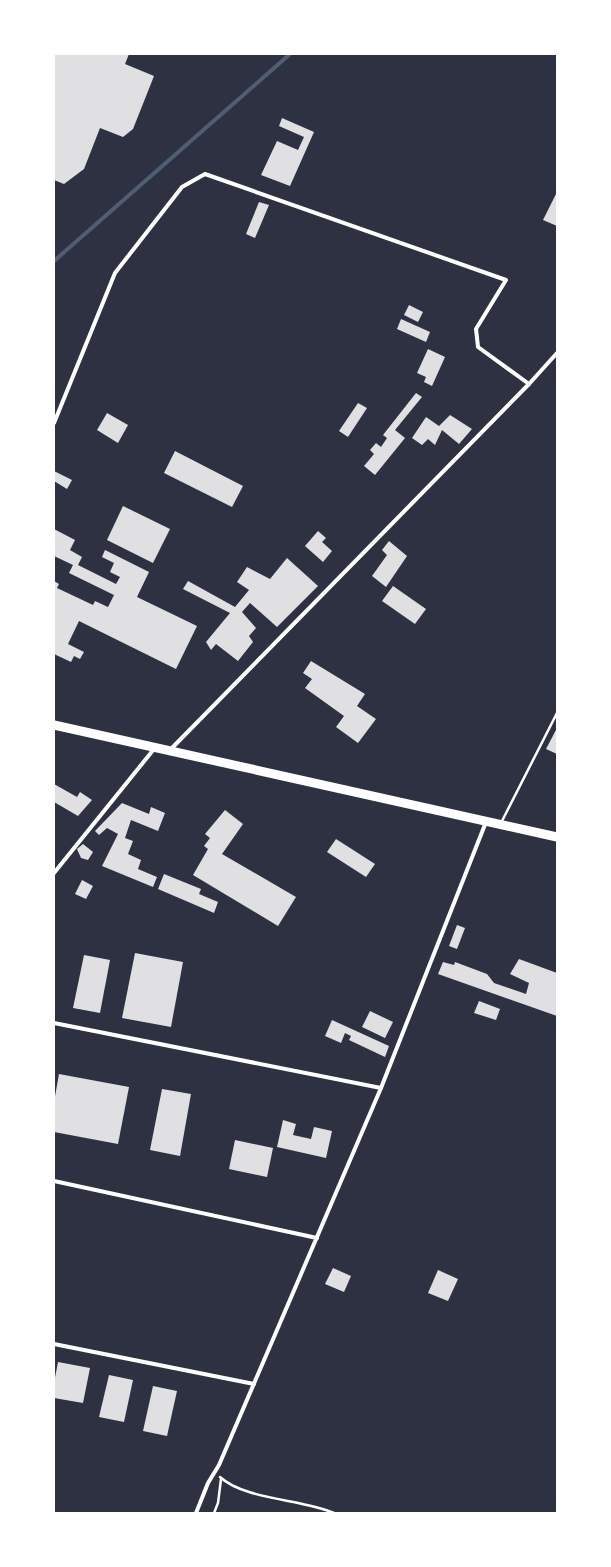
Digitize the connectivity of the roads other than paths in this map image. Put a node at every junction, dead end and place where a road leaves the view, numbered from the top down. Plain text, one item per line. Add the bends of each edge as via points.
1 (557, 353) edge
2 (529, 384) junction
3 (54, 423) edge
4 (557, 712) edge
5 (54, 725) edge
6 (155, 747) junction
7 (170, 750) junction
8 (486, 821) junction
9 (500, 824) junction
10 (557, 837) edge
11 (54, 873) edge
12 (54, 1022) edge
13 (381, 1088) junction
14 (54, 1182) edge
15 (317, 1238) junction
16 (54, 1344) edge
17 (254, 1384) junction
18 (196, 1513) edge

1 - 2 street
2 - 3 street via 478,347 476,328 506,280 205,174 182,187 115,273
2 - 7 street
4 - 9 lane
5 - 6 main road
6 - 7 main road
6 - 11 street
7 - 8 main road
8 - 9 main road
8 - 13 street
9 - 10 main road
12 - 13 street
13 - 15 street
14 - 15 street
15 - 17 street
16 - 17 street
17 - 18 street

